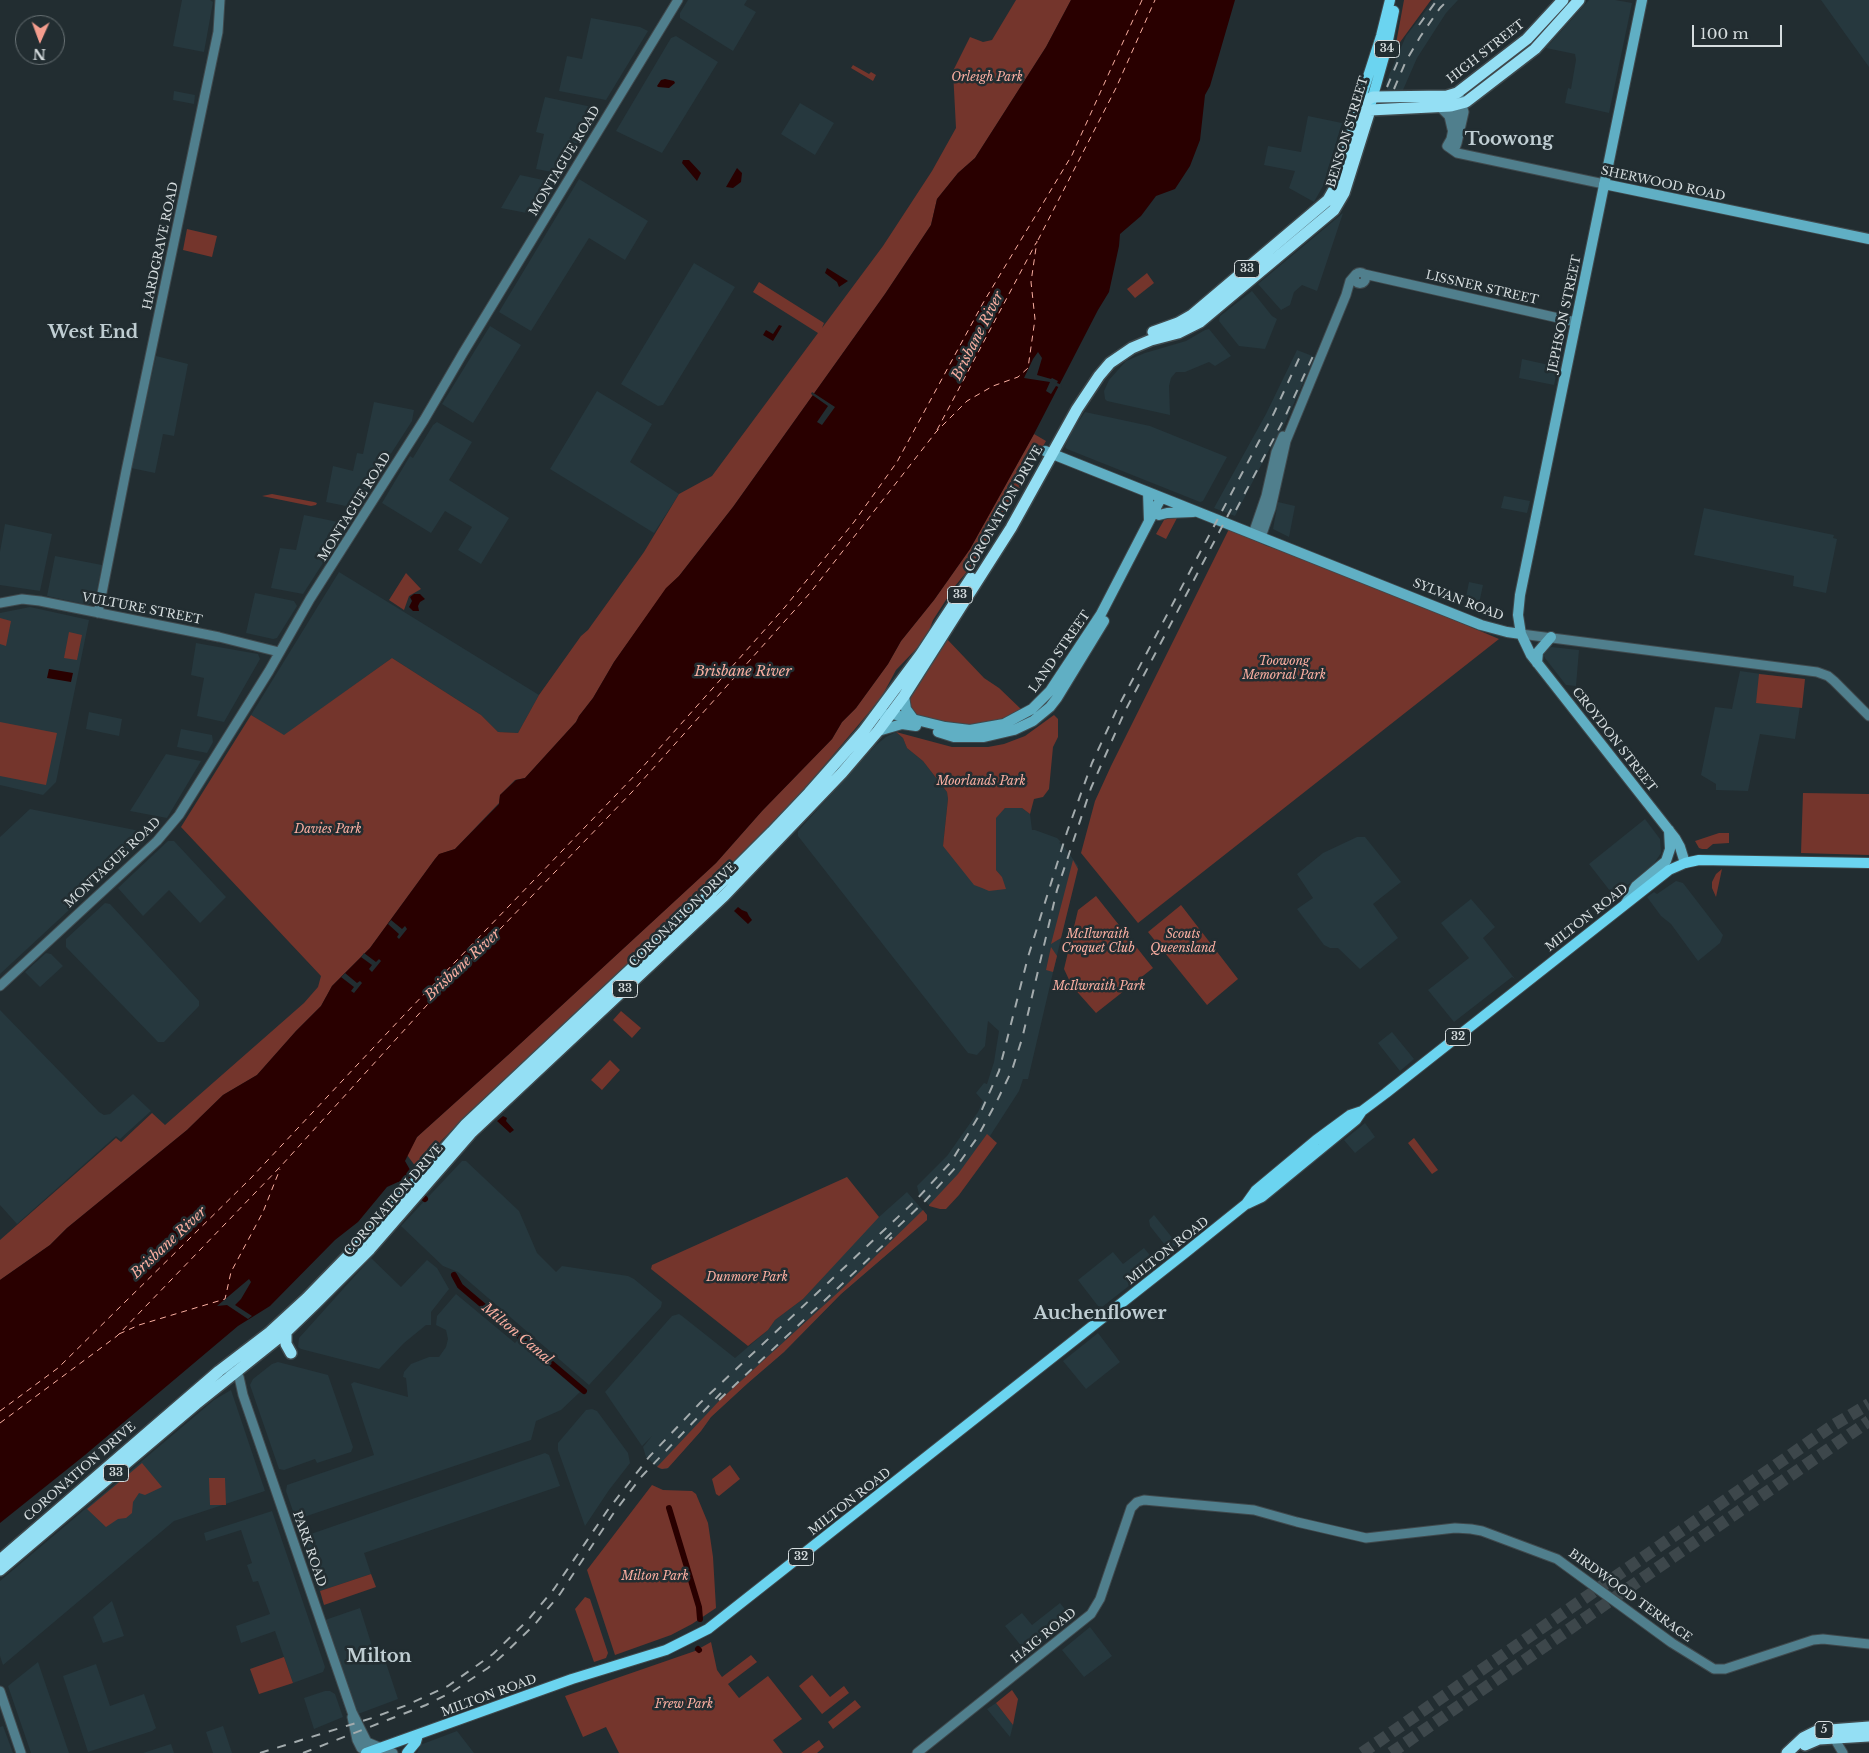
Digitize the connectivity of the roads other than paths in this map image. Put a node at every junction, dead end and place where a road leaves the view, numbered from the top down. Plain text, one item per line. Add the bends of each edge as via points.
1 (220, 0) edge
2 (226, 0) edge
3 (678, 0) edge
4 (1390, 0) edge
5 (1396, 0) edge
6 (1563, 0) edge
7 (1580, 0) edge
8 (1642, 0) edge
9 (218, 32) junction
10 (1457, 99) junction
11 (1367, 102) junction
12 (1440, 107) junction
13 (1453, 134) junction
14 (1450, 148) junction
15 (1604, 184) junction
16 (1307, 227) joint
17 (1869, 239) edge
18 (1576, 322) junction
19 (1049, 452) junction
20 (1148, 492) junction
21 (1164, 499) junction
22 (1195, 512) junction
23 (1160, 515) junction
24 (1149, 522) junction
25 (1257, 535) junction
26 (0, 603) edge
27 (98, 613) junction
28 (1521, 634) junction
29 (1551, 637) junction
30 (278, 652) junction
31 (1537, 663) junction
32 (904, 696) junction
33 (892, 714) junction
34 (1869, 716) edge
35 (914, 720) junction
36 (863, 732) junction
37 (878, 732) junction
38 (1668, 830) junction
39 (1686, 863) junction
40 (1869, 863) edge
41 (1626, 903) junction
42 (0, 986) edge
43 (421, 1183) junction
44 (404, 1202) junction
45 (286, 1332) junction
46 (291, 1354) dead end
47 (234, 1372) junction
48 (209, 1381) junction
49 (222, 1381) junction
50 (243, 1395) junction
51 (1137, 1502) joint
52 (0, 1560) edge
53 (0, 1570) edge
54 (1869, 1644) edge
55 (0, 1691) edge
56 (352, 1712) junction
57 (1869, 1727) edge
58 (418, 1735) junction
59 (1869, 1736) edge
60 (1834, 1738) junction
61 (380, 1748) junction
62 (21, 1753) edge
63 (367, 1753) edge
64 (393, 1753) edge
65 (408, 1753) edge
66 (917, 1753) edge
67 (1787, 1753) edge
68 (1795, 1753) edge
69 (1843, 1753) edge

1 - 9 street, HARDGRAVE ROAD
2 - 9 street, HARDGRAVE ROAD
3 - 30 street, MONTAGUE ROAD via 424,420
4 - 11 main road, BENSON STREET / 34
5 - 11 main road, BENSON STREET / 34 via 1386,50
6 - 10 highway, HIGH STREET via 1527,39
7 - 10 highway via 1535,49 1478,94
8 - 15 main road, JEPHSON STREET
9 - 27 street, HARDGRAVE ROAD
10 - 11 highway, HIGH STREET via 1414,97
10 - 12 highway
10 - 13 street
10 - 14 street via 1464,114 1457,143
11 - 12 highway via 1383,108
11 - 16 highway, BENSON STREET / 33 via 1335,190
12 - 13 street via 1450,118
13 - 14 street
14 - 15 street, SHERWOOD ROAD via 1463,155
15 - 17 main road, SHERWOOD ROAD
15 - 18 main road, JEPHSON STREET
16 - 19 highway, CORONATION DRIVE / 33 via 1192,315 1169,327 1132,339 1113,352 1086,381 1062,418
18 - 25 street, LISSNER STREET via 1382,279 1350,281 1298,410 1277,450 1269,516
18 - 28 main road, JEPHSON STREET via 1520,595 1518,615
19 - 20 main road, SYLVAN ROAD
19 - 32 highway, CORONATION DRIVE / 33 via 1008,534
19 - 36 highway, CORONATION DRIVE / 33 via 921,654
20 - 21 main road, SYLVAN ROAD
20 - 24 main road
21 - 22 main road, SYLVAN ROAD
21 - 23 main road, LAND STREET
21 - 24 main road, LAND STREET
22 - 23 main road
22 - 25 main road, SYLVAN ROAD
23 - 37 main road, LAND STREET via 1107,616 1064,688 1050,707 1033,721 984,738 954,737 906,724
24 - 35 main road, LAND STREET via 1101,614 1050,691 1032,709 1012,721 978,730 956,730
25 - 28 main road, SYLVAN ROAD via 1481,625
26 - 27 street, VULTURE STREET via 26,599
27 - 30 street, VULTURE STREET
28 - 29 street, SYLVAN ROAD
28 - 31 main road, CROYDON STREET
29 - 31 main road via 1538,652
29 - 34 street, SYLVAN ROAD via 1817,672 1834,680
30 - 42 street, MONTAGUE ROAD via 174,822
31 - 38 main road, CROYDON STREET
32 - 33 highway, CORONATION DRIVE / 33
32 - 35 main road via 906,709
33 - 35 main road, LAND STREET
33 - 36 main road via 884,715
33 - 37 highway, CORONATION DRIVE / 33
36 - 43 highway, CORONATION DRIVE / 33 via 742,862 465,1125
37 - 43 highway, CORONATION DRIVE / 33 via 724,896
38 - 39 main road, CROYDON STREET via 1680,845
38 - 41 main road via 1669,856 1636,886
39 - 40 main road, MILTON ROAD / 32 via 1712,860
39 - 41 main road, MILTON ROAD / 32 via 1669,870
41 - 58 main road, MILTON ROAD / 32 via 1362,1111 1356,1120 1262,1197 1246,1204 708,1629 666,1650 572,1679
43 - 44 highway, CORONATION DRIVE / 33
44 - 45 highway, CORONATION DRIVE / 33 via 340,1280
44 - 48 highway, CORONATION DRIVE / 33 via 270,1332
45 - 46 highway via 286,1344
45 - 47 highway, CORONATION DRIVE / 33
47 - 48 street via 226,1372
47 - 49 highway, CORONATION DRIVE / 33
47 - 50 street, PARK ROAD via 239,1377
48 - 52 highway, CORONATION DRIVE / 33
49 - 50 street via 232,1384
49 - 53 highway, CORONATION DRIVE / 33
50 - 56 street, PARK ROAD
51 - 54 street, BIRDWOOD TERRACE via 1147,1500 1254,1510 1366,1538 1464,1528 1482,1531 1557,1559 1714,1670 1813,1640
51 - 66 street, HAIG ROAD via 1131,1508 1100,1598 1091,1614
55 - 62 street
56 - 61 street, PARK ROAD via 365,1740
56 - 63 street, PARK ROAD via 357,1740
57 - 67 highway, 5 via 1816,1731
58 - 61 main road, MILTON ROAD / 32
58 - 65 main road
59 - 60 highway, 5
60 - 68 highway, 5 via 1812,1741
60 - 69 street
61 - 63 main road, MILTON ROAD / 32
61 - 64 street, PARK ROAD

